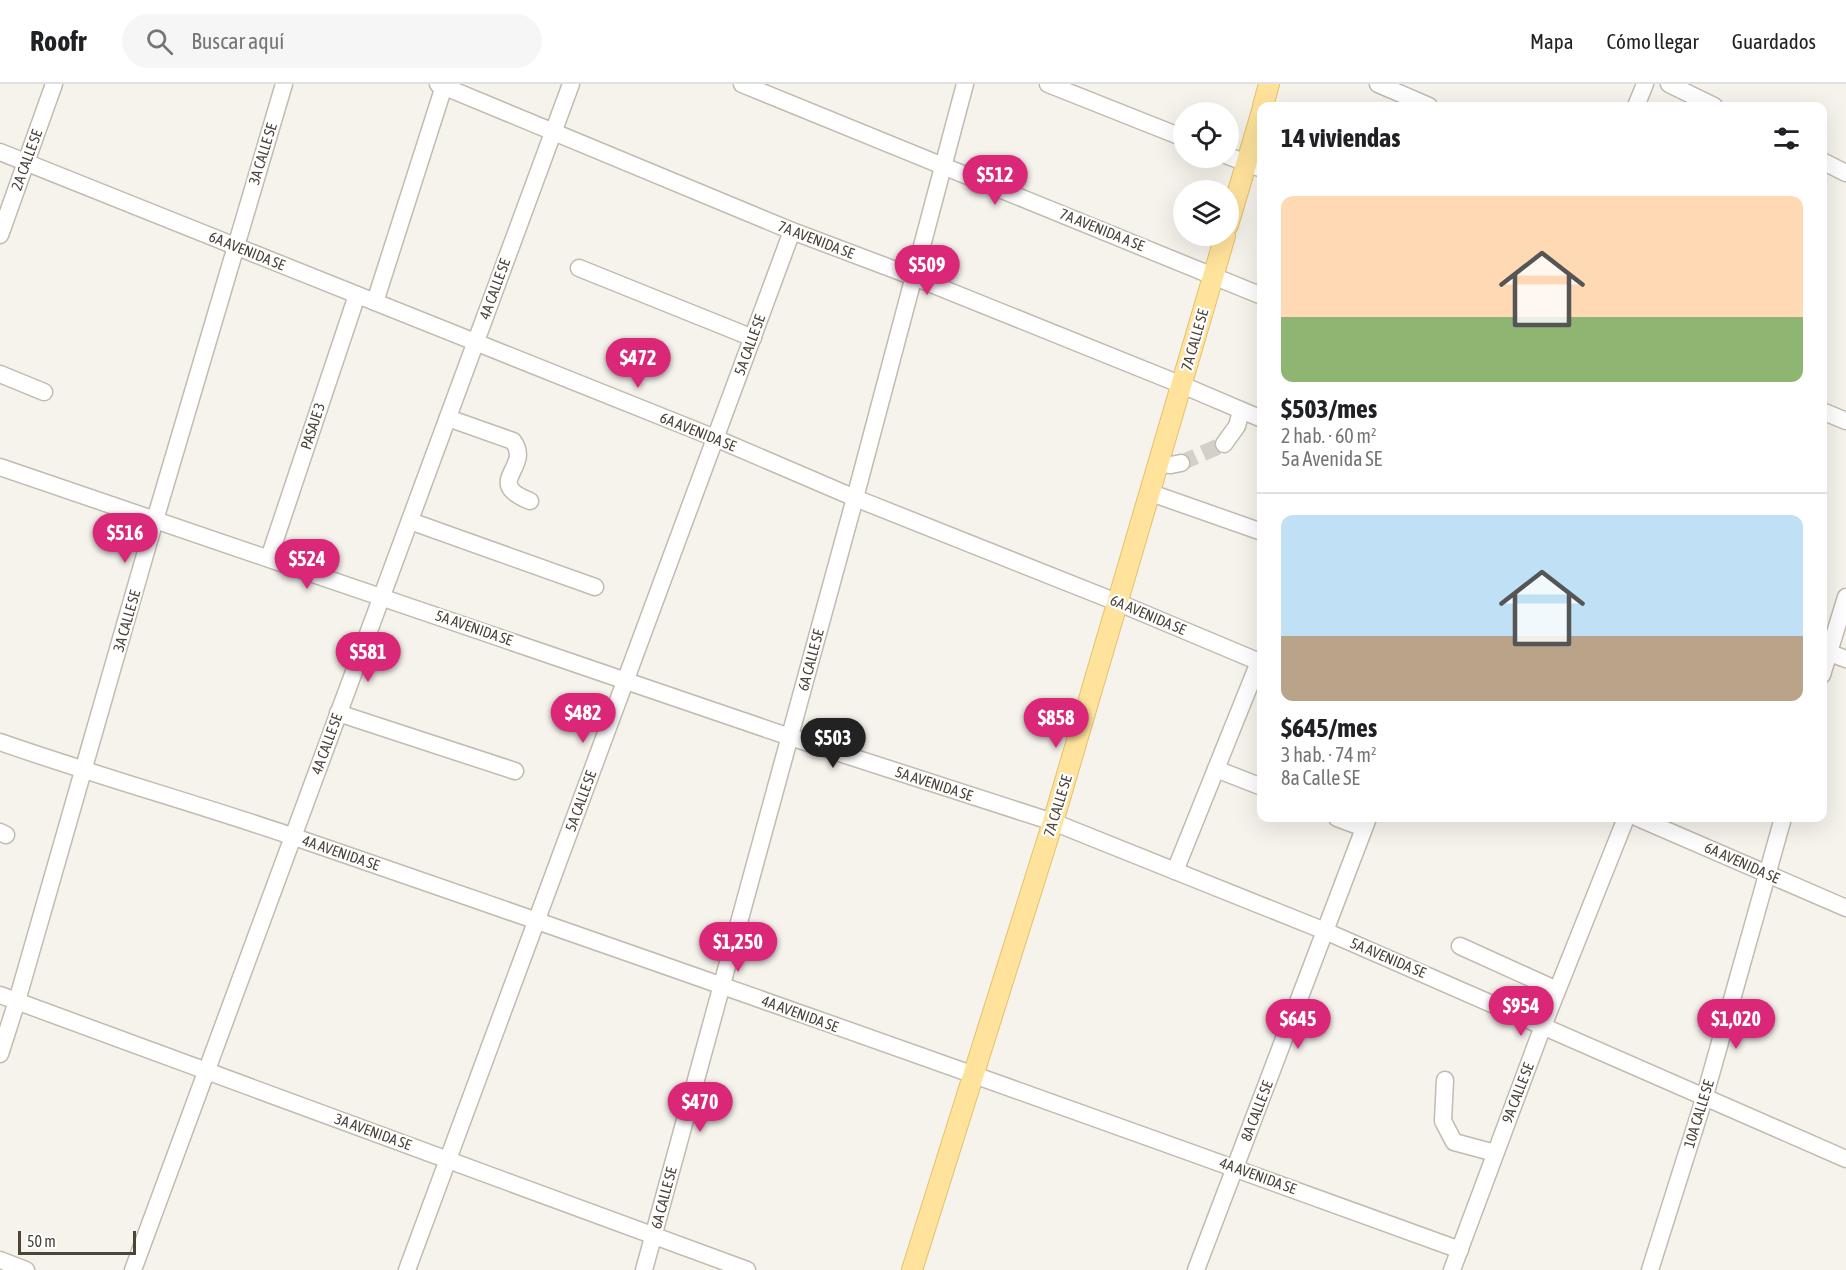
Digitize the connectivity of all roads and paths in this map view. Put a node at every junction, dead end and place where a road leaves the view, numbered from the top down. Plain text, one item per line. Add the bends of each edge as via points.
1 (54, 84) edge
2 (284, 84) edge
3 (571, 84) edge
4 (742, 84) edge
5 (966, 84) edge
6 (1048, 84) edge
7 (1269, 84) edge
8 (1378, 84) edge
9 (1645, 84) edge
10 (1669, 84) edge
11 (441, 85) edge
12 (1264, 102) edge
13 (1419, 102) edge
14 (1638, 102) edge
15 (1706, 102) edge
16 (1257, 127) edge
17 (554, 130) junction
18 (1173, 134) edge
19 (0, 152) edge
20 (26, 162) junction
21 (1246, 163) edge
22 (1827, 164) edge
23 (943, 167) junction
24 (1846, 173) edge
25 (1239, 187) edge
26 (792, 231) junction
27 (0, 235) edge
28 (235, 246) junction
29 (1222, 246) edge
30 (579, 268) dead end
31 (1214, 276) junction
32 (914, 277) junction
33 (1257, 294) edge
34 (357, 295) junction
35 (375, 302) junction
36 (753, 338) junction
37 (476, 342) junction
38 (0, 374) edge
39 (1182, 385) junction
40 (44, 392) dead end
41 (1241, 411) junction
42 (1827, 413) edge
43 (1257, 417) edge
44 (447, 418) junction
45 (1846, 421) edge
46 (715, 438) junction
47 (1224, 444) tunnel mouth
48 (1181, 463) tunnel mouth
49 (1159, 464) junction
50 (0, 467) edge
51 (1151, 493) junction
52 (855, 498) junction
53 (530, 501) dead end
54 (155, 520) junction
55 (410, 520) junction
56 (1257, 530) edge
57 (269, 558) junction
58 (595, 587) dead end
59 (381, 597) junction
60 (1846, 597) edge
61 (1119, 603) junction
62 (1827, 648) edge
63 (1827, 651) edge
64 (1846, 659) edge
65 (1257, 661) edge
66 (1257, 669) edge
67 (626, 680) junction
68 (338, 713) junction
69 (790, 737) junction
70 (0, 742) edge
71 (1216, 770) junction
72 (85, 771) junction
73 (515, 771) dead end
74 (1257, 786) edge
75 (1053, 822) junction
76 (1624, 822) edge
77 (1647, 822) edge
78 (1782, 822) edge
79 (1366, 823) edge
80 (293, 836) junction
81 (1175, 871) junction
82 (1767, 874) junction
83 (1846, 908) edge
84 (536, 920) junction
85 (1325, 931) junction
86 (1460, 946) dead end
87 (722, 986) junction
88 (1557, 990) junction
89 (0, 995) edge
90 (17, 1001) junction
91 (1543, 1026) junction
92 (0, 1054) edge
93 (206, 1071) junction
94 (972, 1075) junction
95 (1445, 1080) dead end
96 (1704, 1098) junction
97 (1495, 1153) junction
98 (1846, 1159) edge
99 (447, 1160) junction
100 (1235, 1168) junction
101 (654, 1236) junction
102 (1460, 1250) junction
103 (0, 1260) edge
104 (26, 1270) edge
105 (132, 1270) edge
106 (407, 1270) edge
107 (644, 1270) edge
108 (747, 1270) edge
109 (912, 1270) edge
110 (1196, 1270) edge
111 (1452, 1270) edge
112 (1650, 1270) edge

1 - 20 street, 2A CALLE SE
2 - 28 street, 3A CALLE SE
3 - 17 street, 4A CALLE SE
4 - 23 street, 7A AVENIDA A SE
5 - 23 street, 6A CALLE SE
6 - 18 street
7 - 12 main road
8 - 13 street
9 - 14 street
10 - 15 street
11 - 17 street, 7A AVENIDA SE
11 - 35 street
16 - 21 main road
17 - 26 street, 7A AVENIDA SE
17 - 37 street, 4A CALLE SE
19 - 20 street, 6A AVENIDA SE
20 - 27 street, 2A CALLE SE
20 - 28 street, 6A AVENIDA SE
21 - 25 main road
22 - 24 street
23 - 31 street, 7A AVENIDA A SE
23 - 32 street, 6A CALLE SE
26 - 32 street, 7A AVENIDA SE
26 - 36 street, 5A CALLE SE
28 - 34 street, 6A AVENIDA SE
28 - 54 street, 3A CALLE SE
29 - 31 main road, 7A CALLE SE
30 - 36 street
31 - 33 street, 7A AVENIDA A SE
31 - 39 main road, 7A CALLE SE
32 - 39 street, 7A AVENIDA SE
32 - 52 street, 6A CALLE SE
34 - 35 street, 6A AVENIDA SE
34 - 57 street, PASAJE 3
35 - 37 street, 6A AVENIDA SE
36 - 46 street, 5A CALLE SE
37 - 44 street, 4A CALLE SE
37 - 46 street, 6A AVENIDA SE
38 - 40 street
39 - 41 street, 7A AVENIDA SE
39 - 49 main road, 7A CALLE SE
41 - 43 street, 7A AVENIDA SE
41 - 47 street via 1237,426
42 - 45 street
44 - 53 street via 513,441 519,457 509,480 510,489
44 - 55 street, 4A CALLE SE
46 - 52 street, 6A AVENIDA SE
46 - 67 street, 5A CALLE SE
48 - 49 street
49 - 51 main road, 7A CALLE SE
50 - 54 street, 5A AVENIDA SE
51 - 56 street
51 - 61 main road, 7A CALLE SE
52 - 61 street, 6A AVENIDA SE
52 - 69 street, 6A CALLE SE
54 - 57 street, 5A AVENIDA SE
54 - 72 street, 3A CALLE SE
55 - 58 street
55 - 59 street, 4A CALLE SE
57 - 59 street, 5A AVENIDA SE
59 - 67 street, 5A AVENIDA SE
59 - 68 street, 4A CALLE SE
60 - 62 street
61 - 65 street, 6A AVENIDA SE
61 - 75 main road, 7A CALLE SE
63 - 64 street
66 - 71 street
67 - 69 street, 5A AVENIDA SE
67 - 84 street, 5A CALLE SE
68 - 73 street
68 - 80 street, 4A CALLE SE
69 - 75 street, 5A AVENIDA SE
69 - 87 street, 6A CALLE SE
70 - 72 street, 4A AVENIDA SE
71 - 74 street
71 - 81 street
72 - 80 street, 4A AVENIDA SE
72 - 90 street, 3A CALLE SE
75 - 81 street, 5A AVENIDA SE
75 - 94 main road, 7A CALLE SE
76 - 88 street, 9A CALLE SE
77 - 82 street, 6A AVENIDA SE
78 - 82 street, 10A CALLE SE
79 - 85 street, 8A CALLE SE
80 - 84 street, 4A AVENIDA SE
80 - 93 street, 4A CALLE SE
81 - 85 street, 5A AVENIDA SE
82 - 83 street, 6A AVENIDA SE
82 - 96 street, 10A CALLE SE
84 - 87 street, 4A AVENIDA SE
84 - 99 street, 5A CALLE SE
85 - 91 street, 5A AVENIDA SE
85 - 100 street, 8A CALLE SE
86 - 88 street
87 - 94 street, 4A AVENIDA SE
87 - 101 street, 6A CALLE SE
88 - 91 street, 9A CALLE SE
89 - 90 street, 3A AVENIDA SE
90 - 92 street, 3A CALLE SE
90 - 93 street, 3A AVENIDA SE
91 - 96 street, 5A AVENIDA SE
91 - 97 street, 9A CALLE SE
93 - 99 street, 3A AVENIDA SE
93 - 105 street, 4A CALLE SE
94 - 100 street, 4A AVENIDA SE
94 - 109 main road, 7A CALLE SE
95 - 97 street via 1443,1121 1454,1142
96 - 98 street, 5A AVENIDA SE
96 - 112 street, 10A CALLE SE
97 - 102 street, 9A CALLE SE
99 - 101 street, 3A AVENIDA SE
99 - 106 street, 5A CALLE SE
100 - 102 street, 4A AVENIDA SE
100 - 110 street, 8A CALLE SE
101 - 107 street, 6A CALLE SE
101 - 108 street, 3A AVENIDA SE
102 - 111 street, 9A CALLE SE
103 - 104 street

